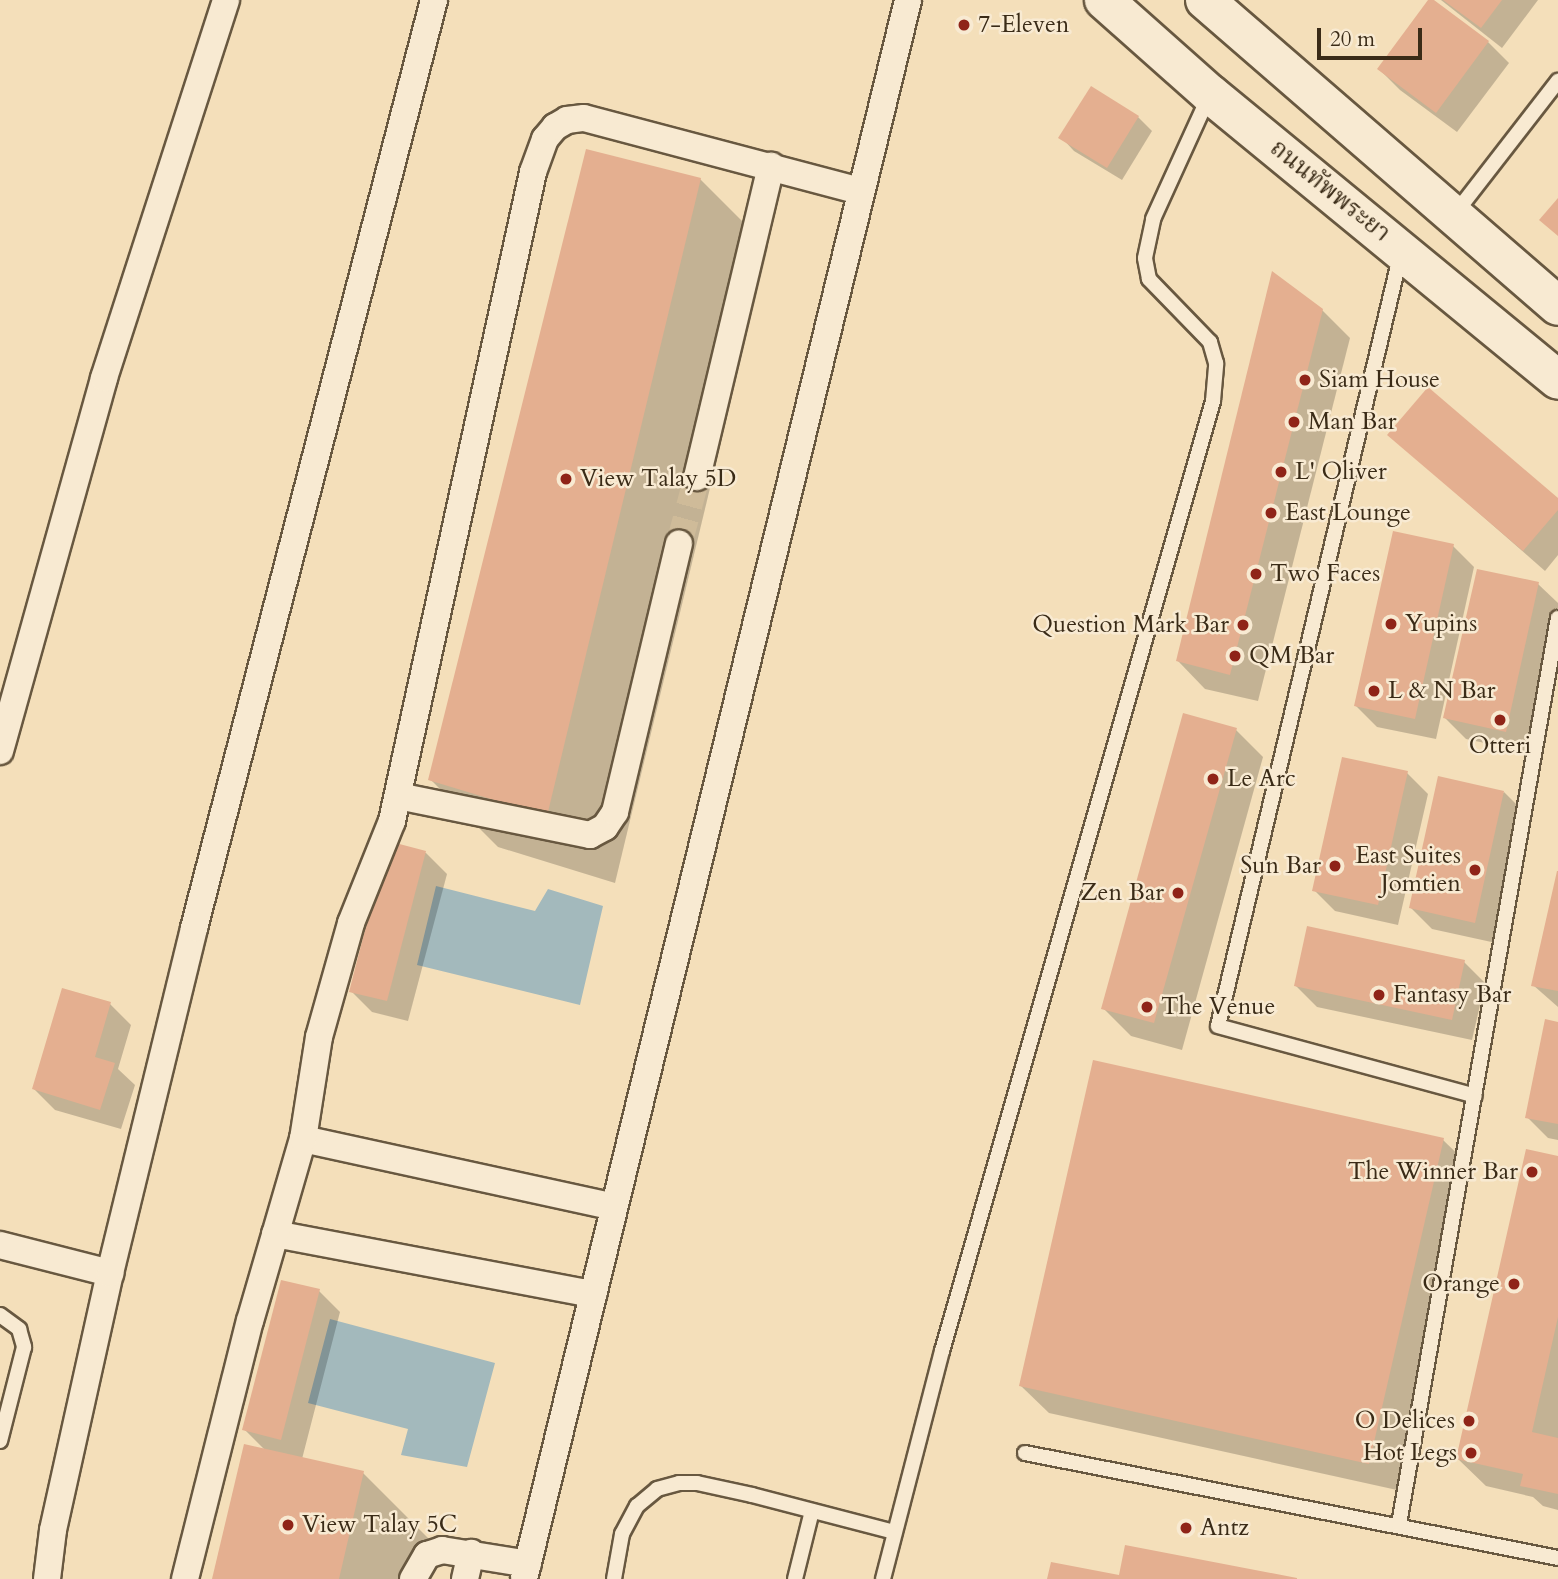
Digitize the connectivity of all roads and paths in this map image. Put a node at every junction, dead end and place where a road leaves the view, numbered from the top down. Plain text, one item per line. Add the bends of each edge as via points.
1 (226, 0) edge
2 (908, 0) edge
3 (1104, 0) edge
4 (1205, 0) edge
5 (427, 1) edge
6 (1558, 81) edge
7 (1210, 94) junction
8 (771, 166) junction
9 (861, 191) junction
10 (1453, 216) junction
11 (1402, 248) junction
12 (1558, 306) edge
13 (1558, 380) edge
14 (697, 477) tunnel mouth
15 (679, 544) tunnel mouth
16 (1558, 618) edge
17 (0, 751) edge
18 (398, 796) junction
19 (1475, 1096) junction
20 (303, 1139) junction
21 (614, 1207) junction
22 (275, 1234) junction
23 (0, 1245) edge
24 (110, 1273) junction
25 (593, 1294) junction
26 (0, 1315) edge
27 (0, 1441) edge
28 (1025, 1452) dead end
29 (812, 1511) junction
30 (1399, 1524) junction
31 (894, 1532) junction
32 (471, 1553) junction
33 (1558, 1558) edge
34 (526, 1572) edge
35 (47, 1579) edge
36 (185, 1579) edge
37 (413, 1579) edge
38 (465, 1579) edge
39 (614, 1579) edge
40 (796, 1579) edge
41 (883, 1579) edge

1 - 17 street via 104,378
2 - 9 street
3 - 7 main road, ถนนทัพพระยา
4 - 10 main road
5 - 24 street
6 - 10 lane
7 - 11 main road, ถนนทัพพระยา
7 - 31 lane via 1153,219 1145,258 1149,279 1210,342 1216,363 1213,401
8 - 9 street
8 - 14 street
8 - 18 street via 584,118 567,120 545,139 533,172
9 - 21 street
10 - 12 main road
11 - 13 main road, ถนนทัพพระยา
11 - 19 lane via 1218,1026
15 - 18 street via 615,812 605,828 590,835
16 - 19 lane
18 - 20 street via 351,923 326,1012
19 - 30 lane
20 - 21 street
20 - 22 street
21 - 25 street
22 - 25 street
22 - 36 street
23 - 24 street
24 - 35 street via 53,1530
25 - 34 street
26 - 27 lane via 19,1329 24,1347
28 - 30 lane
29 - 31 lane
29 - 39 lane via 697,1483 657,1489 637,1506 622,1534
29 - 40 lane
30 - 33 lane
31 - 41 lane
32 - 34 street
32 - 37 street via 433,1551
32 - 38 street

